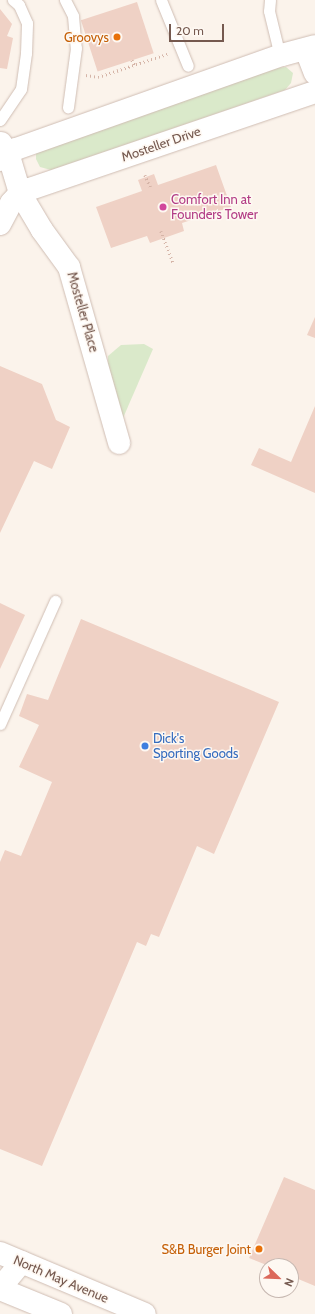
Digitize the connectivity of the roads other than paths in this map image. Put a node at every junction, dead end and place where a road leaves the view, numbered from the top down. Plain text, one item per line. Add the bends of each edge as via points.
1 (13, 0) edge
2 (67, 0) edge
3 (160, 0) edge
4 (270, 0) edge
5 (310, 48) edge
6 (280, 56) junction
7 (188, 66) dead end
8 (315, 73) edge
9 (315, 92) edge
10 (68, 107) dead end
11 (0, 120) edge
12 (3, 152) edge
13 (0, 184) edge
14 (15, 198) junction
15 (0, 224) edge
16 (119, 443) dead end
17 (55, 601) dead end
18 (0, 724) edge
19 (0, 1253) edge
20 (22, 1262) junction
21 (0, 1288) edge
22 (60, 1314) edge
23 (145, 1314) edge

1 - 11 lane via 19,5 27,23 26,53 21,89
2 - 10 lane via 75,28 76,48
3 - 7 lane
4 - 6 lane via 268,10
5 - 6 street
5 - 8 street
6 - 12 street
9 - 14 street, Mosteller Drive
12 - 14 street, Mosteller Place
13 - 14 street
14 - 15 street
14 - 16 street, Mosteller Place via 69,267
17 - 18 lane
19 - 20 street, North May Avenue
20 - 21 street
20 - 23 street, North May Avenue
21 - 22 street

